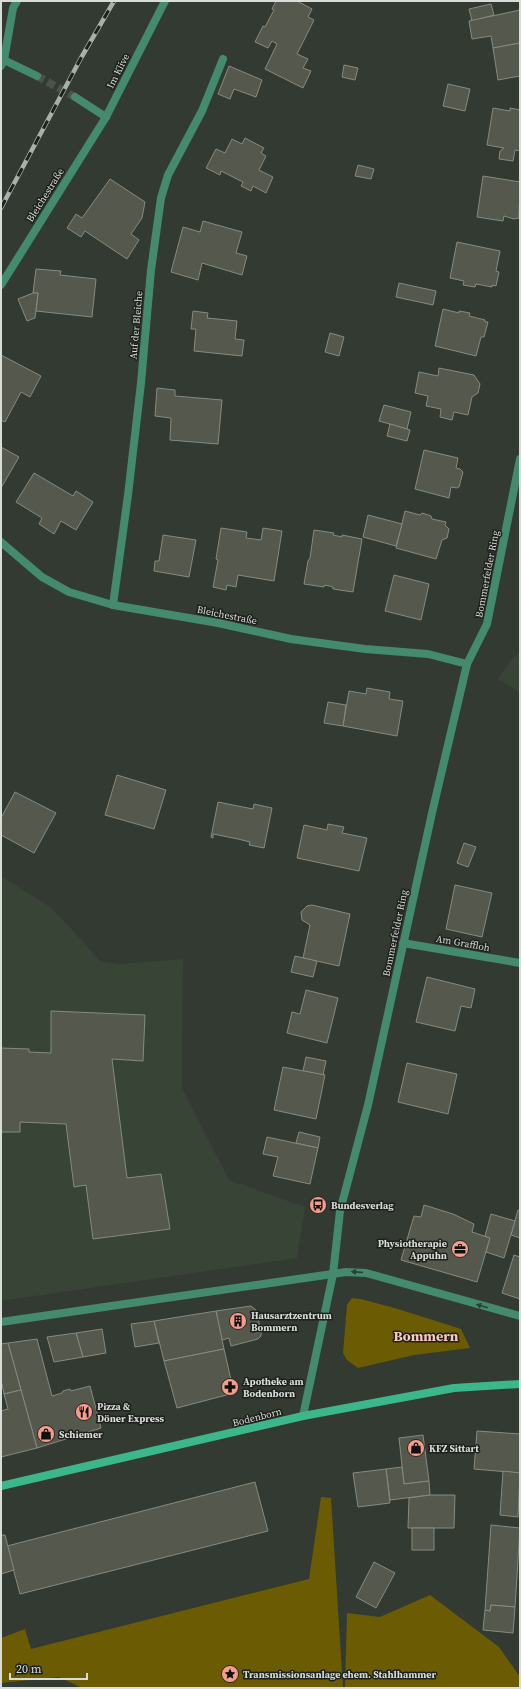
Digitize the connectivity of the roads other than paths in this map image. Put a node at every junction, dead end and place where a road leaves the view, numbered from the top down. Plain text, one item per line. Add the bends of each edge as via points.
1 (17, 1) edge
2 (165, 1) edge
3 (223, 59) dead end
4 (2, 63) edge
5 (37, 76) tunnel mouth
6 (75, 97) tunnel mouth
7 (106, 117) junction
8 (1, 285) edge
9 (520, 459) edge
10 (1, 542) edge
11 (113, 605) junction
12 (467, 664) junction
13 (404, 943) junction
14 (520, 963) edge
15 (333, 1274) junction
16 (520, 1316) edge
17 (1, 1322) edge
18 (520, 1384) edge
19 (303, 1416) junction
20 (1, 1486) edge

1 - 4 street via 13,8
2 - 7 street, Im Klive
3 - 11 street, Auf der Bleiche via 202,111 168,175 161,198 150,270 136,428
4 - 5 street
6 - 7 street
7 - 8 street, Bleichestraße
9 - 12 street, Bommerfelder Ring via 487,624
10 - 11 street, Bleichestraße via 42,577 69,592
11 - 12 street, Bleichestraße via 291,638 365,649 428,654
12 - 13 street, Bommerfelder Ring
13 - 14 street, Am Graffloh
13 - 15 street, Bommerfelder Ring via 368,1105 340,1210
16 -> 15 street via 366,1273
15 - 17 street
15 - 19 street, Bommerfelder Ring
18 - 19 main road, Bodenborn via 454,1388
19 - 20 main road, Bodenborn

